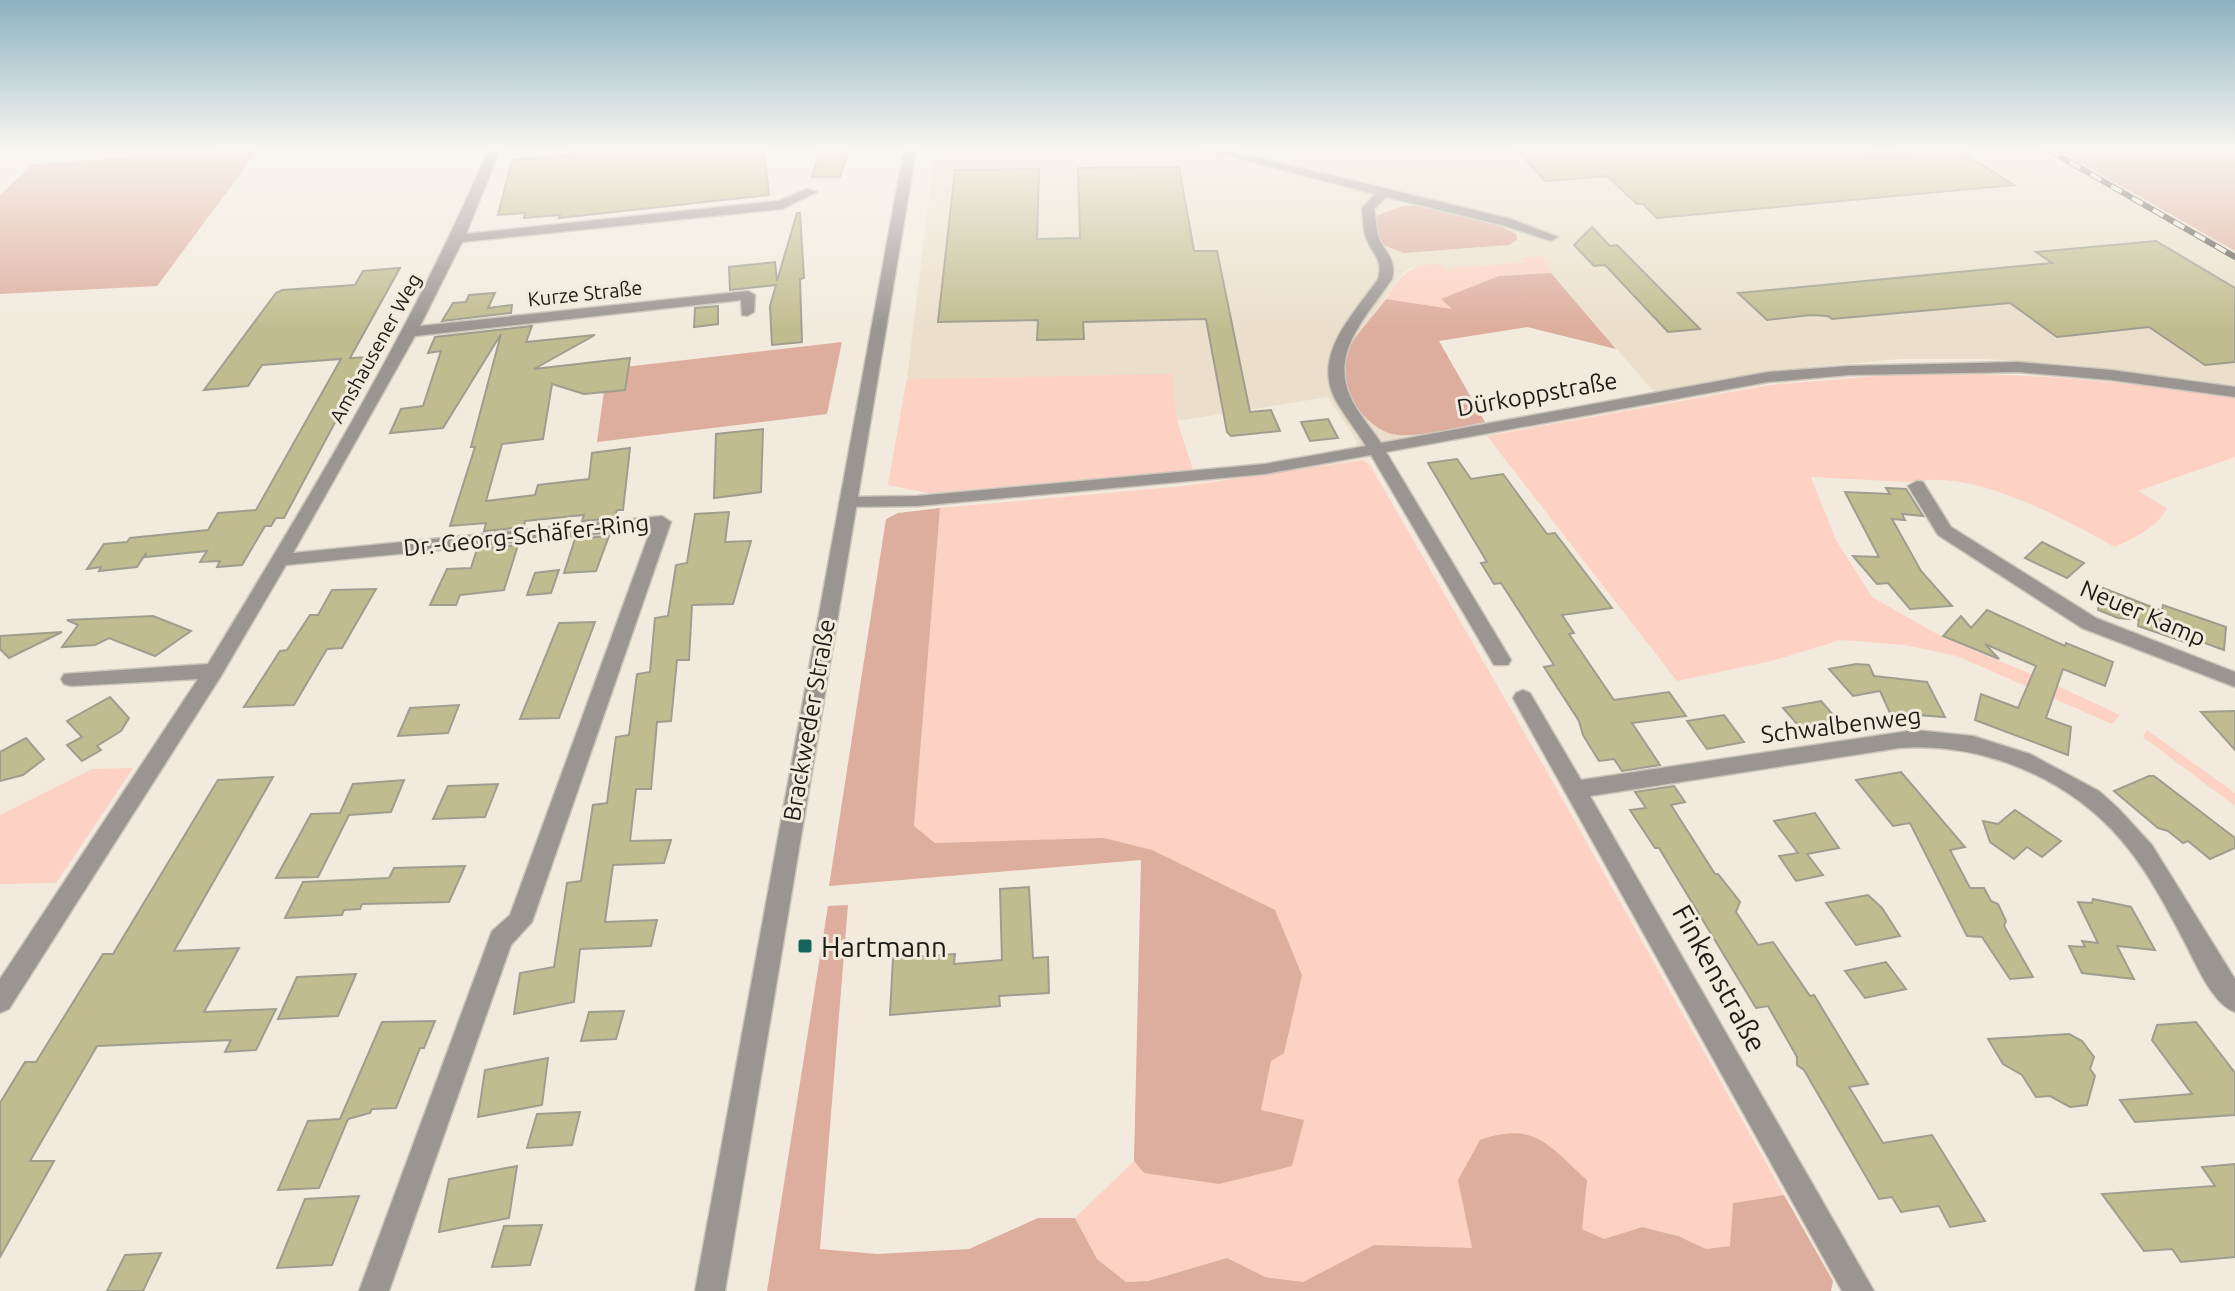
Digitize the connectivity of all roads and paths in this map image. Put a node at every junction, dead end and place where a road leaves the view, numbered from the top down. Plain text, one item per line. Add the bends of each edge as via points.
1 (469, 210) edge
2 (732, 210) edge
3 (899, 210) edge
4 (1368, 210) edge
5 (1458, 210) edge
6 (1551, 237) dead end
7 (457, 239) junction
8 (747, 312) dead end
9 (410, 332) junction
10 (2235, 392) edge
11 (1375, 447) junction
12 (1917, 486) dead end
13 (848, 503) junction
14 (280, 560) junction
15 (1501, 660) dead end
16 (214, 671) junction
17 (71, 679) dead end
18 (2235, 680) edge
19 (1523, 698) dead end
20 (1577, 789) junction
21 (2235, 1000) edge
22 (0, 1001) edge
23 (374, 1291) edge
24 (710, 1291) edge
25 (1859, 1291) edge

1 - 7 street, Amshausener Weg
2 - 7 street
3 - 13 street, Brackweder Straße
4 - 11 street via 1372,237 1387,262 1385,279 1338,349 1334,370 1342,397
5 - 6 street
7 - 9 street, Amshausener Weg
8 - 9 street, Kurze Straße via 748,295
9 - 14 street, Amshausener Weg
10 - 11 street, Dürkoppstraße via 2082,371 1989,366 1838,370 1768,377
11 - 13 street, Dürkoppstraße via 1265,469
11 - 15 street
12 - 18 street, Neuer Kamp via 1944,531 2089,623
13 - 24 street, Brackweder Straße
14 - 16 street
14 - 23 street, Dr.-Georg-Schäfer-Ring via 662,522 520,922 501,939
16 - 17 street
16 - 22 street
19 - 20 street, Finkenstraße
20 - 21 street, Schwalbenweg via 1919,739 1946,739 2001,753 2069,784 2127,830 2153,861 2196,944
20 - 25 street, Finkenstraße

